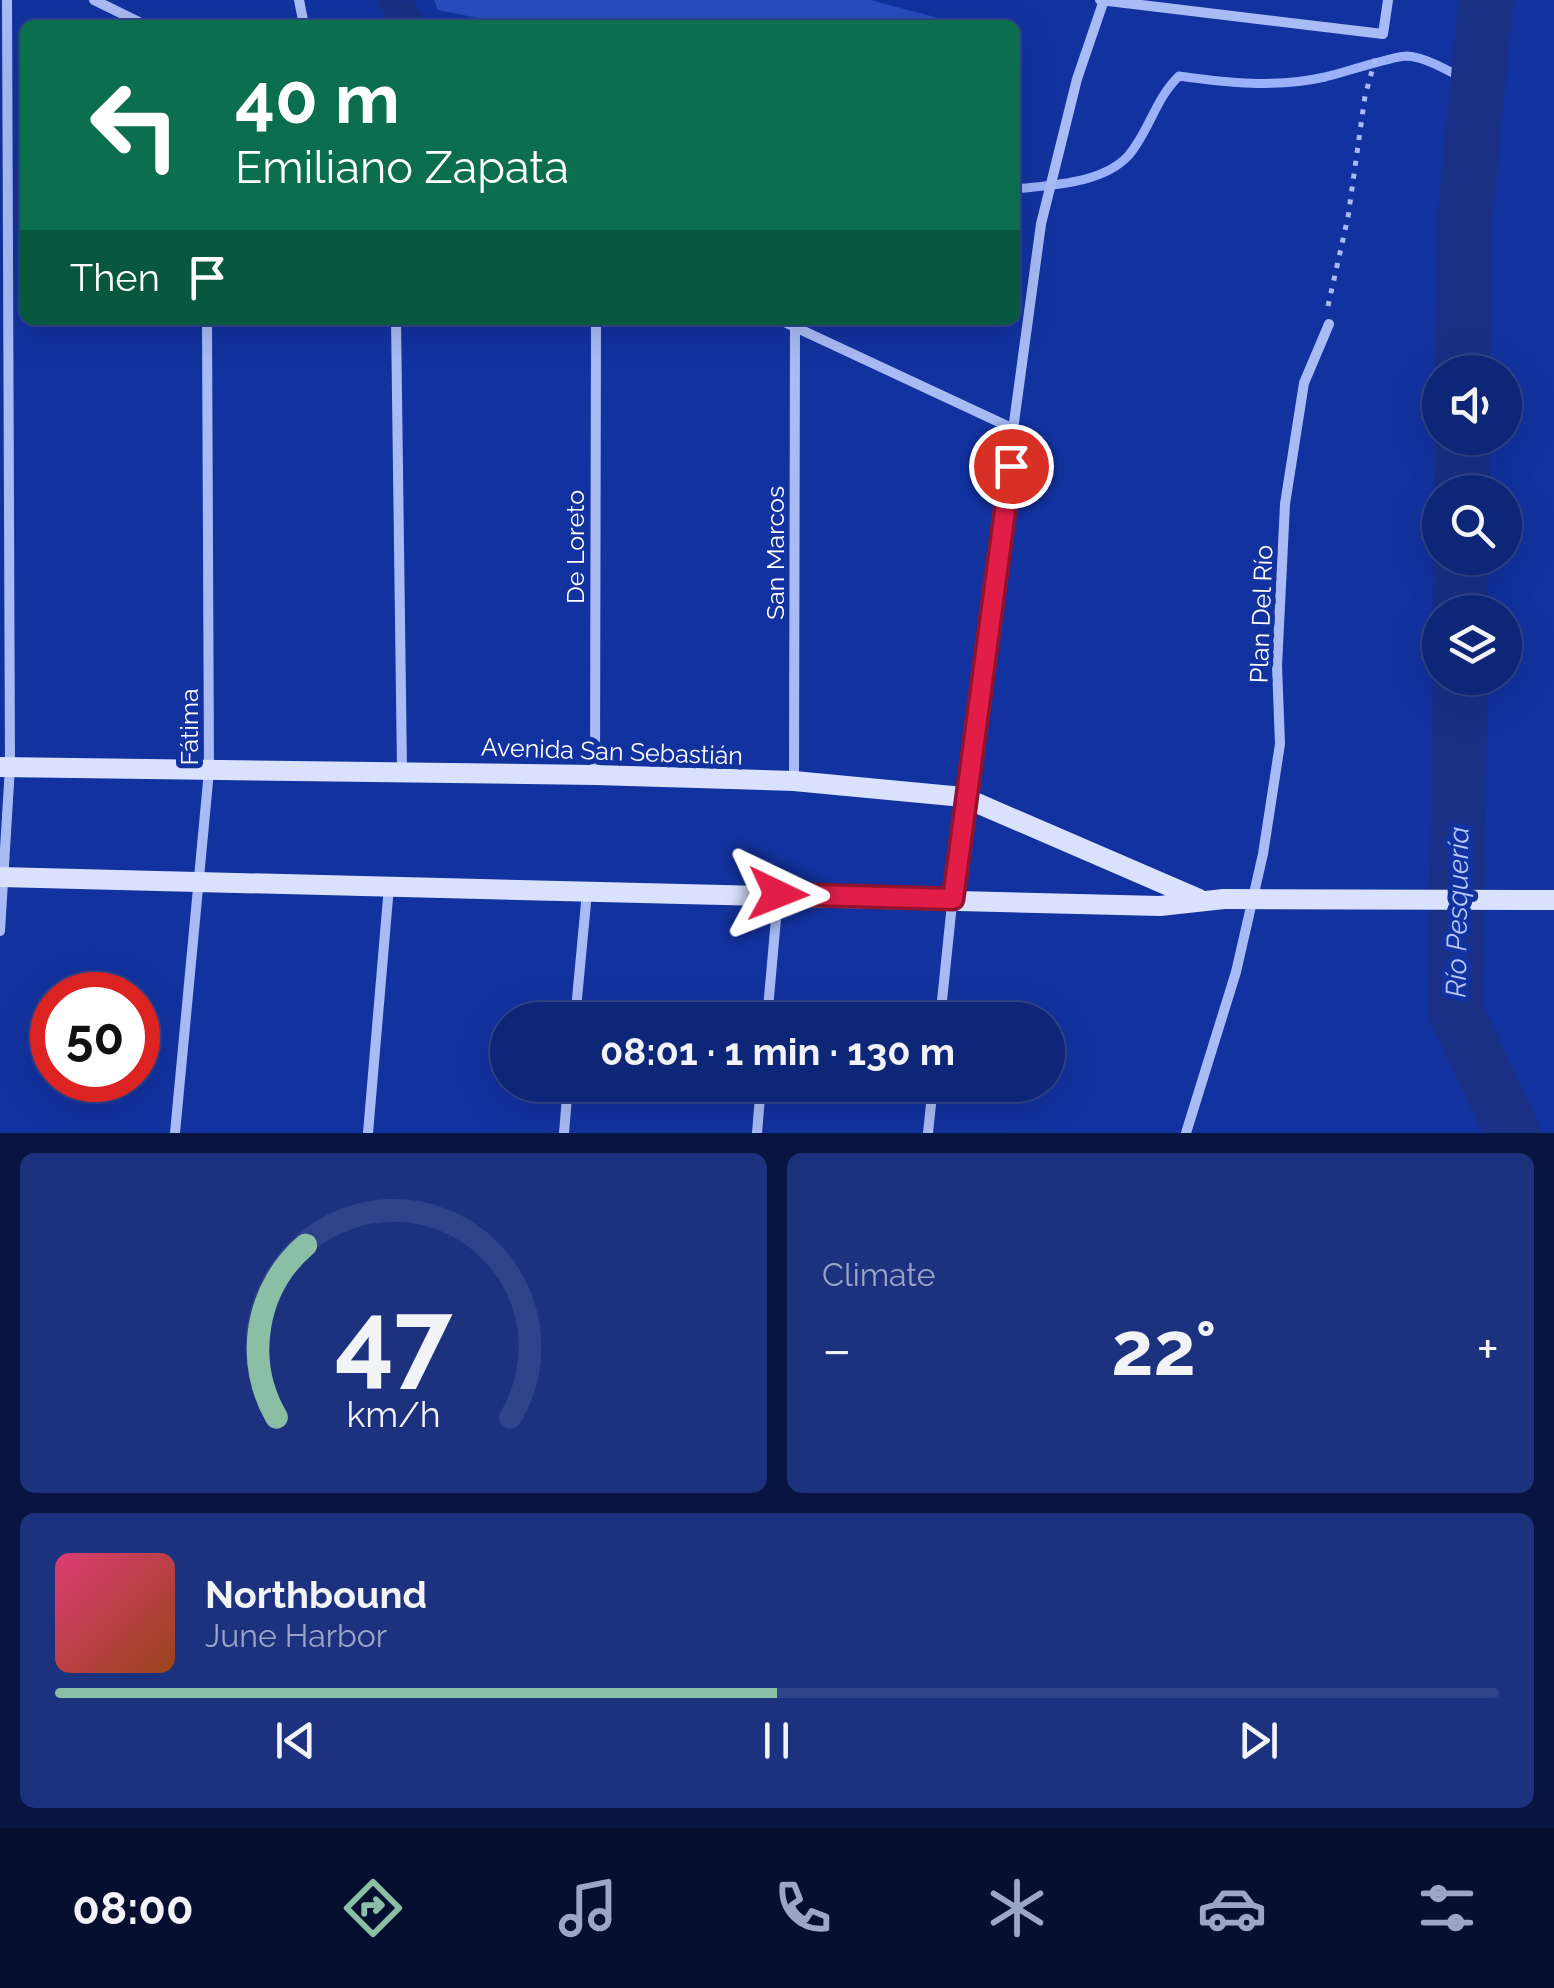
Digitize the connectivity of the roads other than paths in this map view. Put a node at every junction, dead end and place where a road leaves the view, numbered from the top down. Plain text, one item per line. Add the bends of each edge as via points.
1 (7, 0) edge
2 (94, 0) edge
3 (1102, 0) edge
4 (1388, 0) edge
5 (135, 20) edge
6 (1329, 324) road end
7 (207, 325) edge
8 (396, 325) edge
9 (596, 325) edge
10 (795, 326) joint
11 (1016, 430) junction
12 (5, 767) edge
13 (402, 770) junction
14 (209, 771) junction
15 (595, 775) junction
16 (794, 782) junction
17 (964, 797) junction
18 (2, 877) edge
19 (198, 880) junction
20 (389, 886) junction
21 (587, 890) junction
22 (778, 894) junction
23 (953, 899) junction
24 (1201, 900) junction
25 (1554, 900) edge
26 (0, 931) edge
27 (576, 1002) edge
28 (769, 1002) edge
29 (942, 1002) edge
30 (567, 1102) edge
31 (760, 1102) edge
32 (931, 1102) edge
33 (175, 1133) edge
34 (368, 1133) edge
35 (564, 1133) edge
36 (757, 1133) edge
37 (928, 1133) edge
38 (1186, 1133) edge

1 - 12 street
2 - 5 street
3 - 4 street via 1383,34
3 - 11 street via 1041,224
6 - 38 street, Plan Del Río via 1304,383 1285,504 1280,744 1263,854 1236,972
7 - 14 street, Fátima
8 - 13 street
9 - 15 street, De Loreto
10 - 11 street
10 - 16 street, San Marcos
11 - 17 street
12 - 14 main road, Avenida San Sebastián
12 - 18 street
13 - 14 main road, Avenida San Sebastián
13 - 15 main road, Avenida San Sebastián
14 - 19 street, Fátima
15 - 16 main road, Avenida San Sebastián
16 - 17 main road, Avenida San Sebastián
17 - 23 street
17 - 24 main road, Avenida San Sebastián
18 - 19 main road, Avenida San Sebastián
18 - 26 street
19 - 20 main road, Avenida San Sebastián
19 - 33 street, Fátima
20 - 21 main road, Avenida San Sebastián
20 - 34 street
21 - 22 main road, Avenida San Sebastián
21 - 27 street
22 - 23 main road, Avenida San Sebastián
22 - 28 street
23 - 24 main road, Avenida San Sebastián via 1160,906
23 - 29 street
24 - 25 main road, Avenida San Sebastián, bridge
30 - 35 street
31 - 36 street
32 - 37 street

